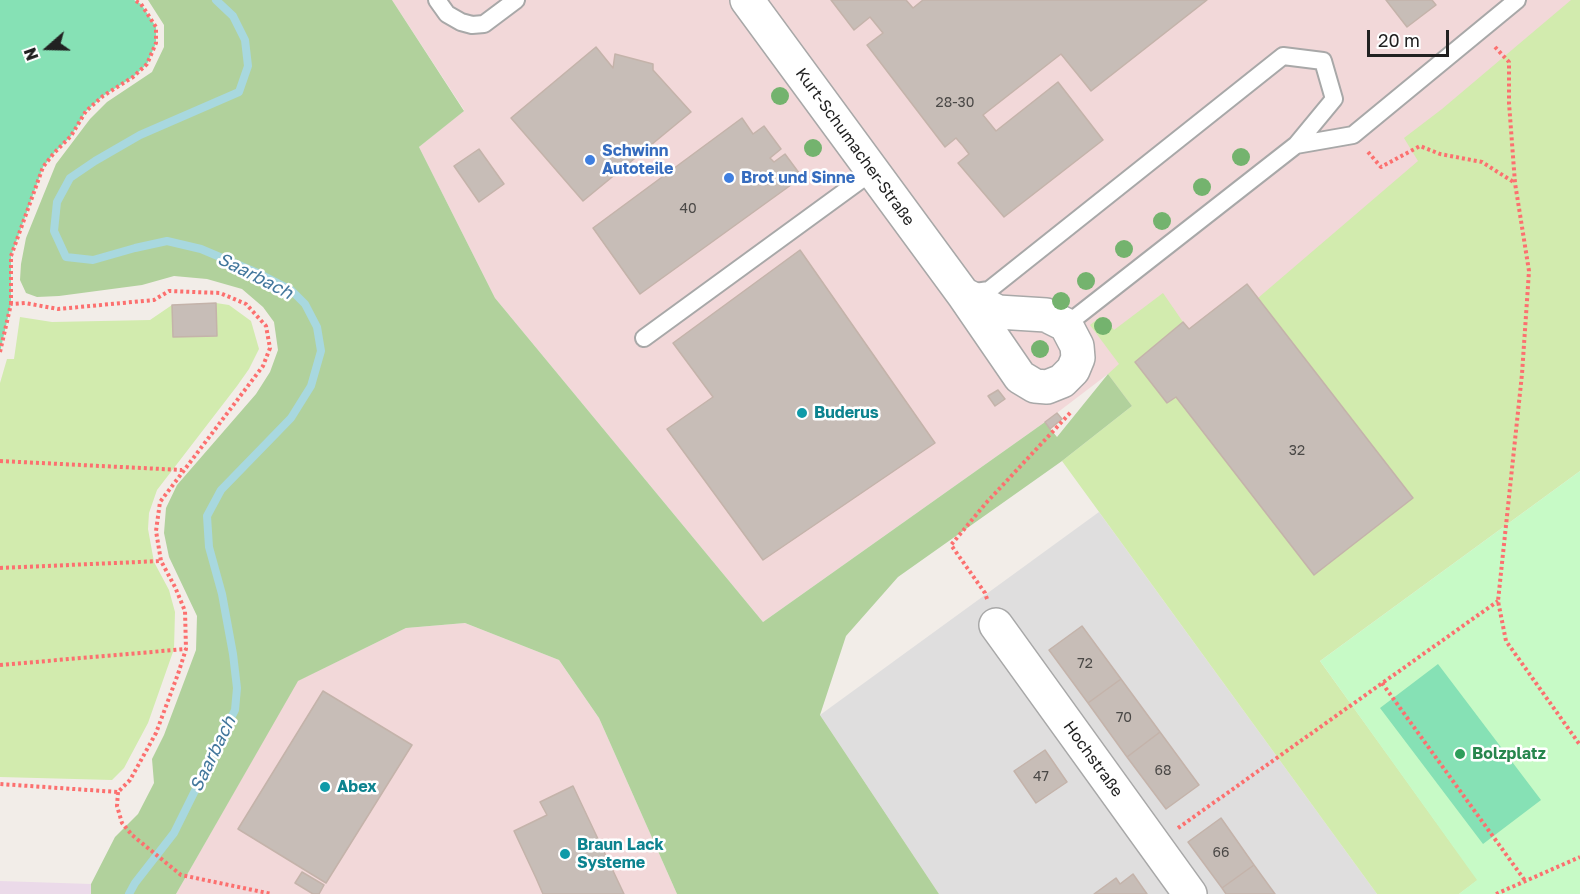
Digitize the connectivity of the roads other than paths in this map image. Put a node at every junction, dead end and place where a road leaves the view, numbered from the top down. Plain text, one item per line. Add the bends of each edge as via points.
1 (437, 0) edge
2 (516, 0) edge
3 (747, 0) edge
4 (1517, 0) edge
5 (1296, 145) junction
6 (873, 171) junction
7 (963, 294) junction
8 (1066, 325) junction
9 (644, 338) dead end
10 (996, 625) road end
11 (1190, 894) edge

1 - 2 lane via 447,14 472,25 484,24
3 - 6 street, Kurt-Schumacher-Straße
4 - 5 lane via 1353,135
5 - 7 lane via 1334,99 1323,61 1283,56 989,290
5 - 8 lane
6 - 7 street, Kurt-Schumacher-Straße
6 - 9 lane
7 - 8 street, Kurt-Schumacher-Straße via 998,312 1046,315
7 - 8 street, Kurt-Schumacher-Straße via 1020,378 1035,386 1047,387 1062,381 1072,370 1078,358 1077,346
10 - 11 street, Hochstraße

